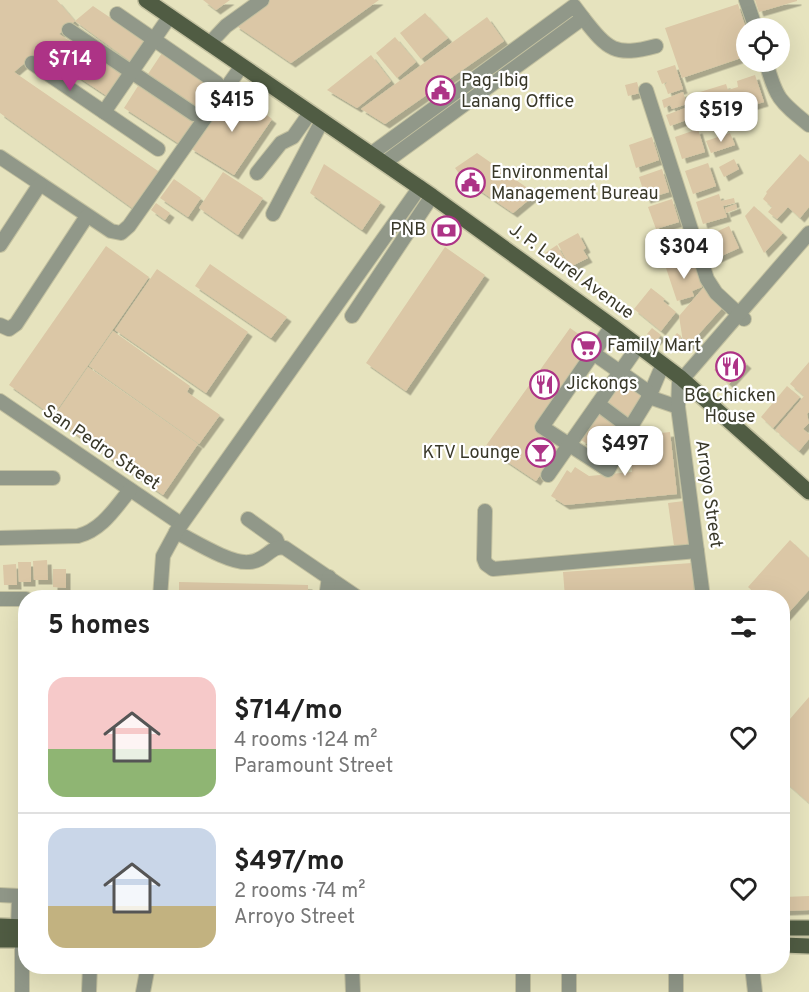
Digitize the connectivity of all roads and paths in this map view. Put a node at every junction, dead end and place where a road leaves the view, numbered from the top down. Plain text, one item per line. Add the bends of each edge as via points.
1 (146, 0) edge
2 (262, 0) edge
3 (746, 0) edge
4 (117, 14) dead end
5 (170, 16) junction
6 (583, 18) junction
7 (752, 18) edge
8 (69, 30) dead end
9 (153, 40) junction
10 (209, 44) junction
11 (656, 46) dead end
12 (504, 57) junction
13 (32, 63) dead end
14 (241, 67) junction
15 (513, 69) junction
16 (769, 72) edge
17 (130, 73) junction
18 (217, 83) dead end
19 (646, 90) dead end
20 (104, 112) junction
21 (194, 114) dead end
22 (316, 117) junction
23 (809, 125) edge
24 (158, 149) dead end
25 (0, 157) edge
26 (377, 159) junction
27 (257, 173) dead end
28 (40, 184) junction
29 (426, 192) junction
30 (273, 214) dead end
31 (87, 216) junction
32 (809, 232) edge
33 (0, 245) edge
34 (809, 245) edge
35 (352, 316) dead end
36 (741, 316) junction
37 (0, 325) edge
38 (612, 326) junction
39 (639, 345) junction
40 (593, 353) junction
41 (663, 364) junction
42 (620, 372) junction
43 (681, 391) junction
44 (650, 397) junction
45 (0, 401) edge
46 (598, 404) junction
47 (630, 428) junction
48 (569, 445) junction
49 (548, 475) dead end
50 (0, 478) edge
51 (53, 478) dead end
52 (130, 490) junction
53 (809, 492) edge
54 (485, 511) dead end
55 (248, 519) dead end
56 (178, 528) junction
57 (0, 538) edge
58 (279, 546) junction
59 (697, 551) junction
60 (329, 577) junction
61 (161, 590) edge
62 (327, 590) edge
63 (347, 590) edge
64 (702, 590) edge
65 (0, 599) edge
66 (18, 599) edge
67 (0, 895) edge
68 (18, 896) edge
69 (0, 926) edge
70 (790, 928) edge
71 (809, 928) edge
72 (18, 932) edge
73 (18, 935) edge
74 (0, 940) edge
75 (790, 945) edge
76 (809, 946) edge
77 (22, 974) edge
78 (90, 974) edge
79 (146, 974) edge
80 (352, 974) edge
81 (523, 974) edge
82 (570, 974) edge
83 (676, 974) edge
84 (753, 974) edge
85 (22, 992) edge
86 (89, 992) edge
87 (142, 992) edge
88 (353, 992) edge
89 (523, 992) edge
90 (569, 992) edge
91 (676, 992) edge
92 (755, 992) edge

1 - 5 main road, J. P. Laurel Avenue
2 - 10 street
3 - 7 street
4 - 9 street
5 - 9 street
5 - 10 main road, J. P. Laurel Avenue
6 - 11 street via 607,46 621,52
6 - 12 street via 574,6
6 - 15 street
8 - 17 street
9 - 17 street
9 - 18 street
10 - 14 main road, J. P. Laurel Avenue
12 - 15 street
12 - 26 street
13 - 20 street
14 - 22 main road, J. P. Laurel Avenue
14 - 31 street via 129,226 121,233 111,231
15 - 26 street
16 - 23 street via 777,94
17 - 20 street
17 - 21 street
19 - 36 street via 707,279
20 - 24 street
22 - 26 main road, J. P. Laurel Avenue
22 - 27 street via 281,143
22 - 30 street
25 - 28 street
26 - 29 main road, J. P. Laurel Avenue
28 - 31 street
28 - 33 street
29 - 35 street
29 - 38 main road, J. P. Laurel Avenue
29 - 56 street
31 - 37 street via 16,324 9,329
32 - 36 street
34 - 36 street
36 - 43 street
38 - 39 main road, J. P. Laurel Avenue
38 - 40 street
39 - 41 main road, J. P. Laurel Avenue
39 - 42 street
40 - 42 street
40 - 48 street via 542,427
41 - 43 main road, J. P. Laurel Avenue
41 - 44 street
42 - 44 street
42 - 46 street
43 - 44 street
43 - 53 main road, J. P. Laurel Avenue
43 - 59 street, Arroyo Street
44 - 47 street
45 - 52 street, San Pedro Street
46 - 47 street
46 - 48 street
47 - 48 street via 608,470
48 - 49 street
50 - 51 street
52 - 56 street, San Pedro Street
52 - 57 street via 88,534
54 - 59 street via 484,559 493,569
55 - 58 street via 276,539
56 - 58 street, San Pedro Street via 226,557 245,563 262,560
56 - 61 street via 163,556
58 - 60 street
59 - 64 street, Arroyo Street
60 - 62 street
60 - 63 street
65 - 66 street
67 - 68 street
69 - 72 main road
70 - 71 main road
73 - 74 main road
75 - 76 main road
77 - 85 street
78 - 86 street
79 - 87 street
80 - 88 street
81 - 89 street
82 - 90 street
83 - 91 street
84 - 92 street

